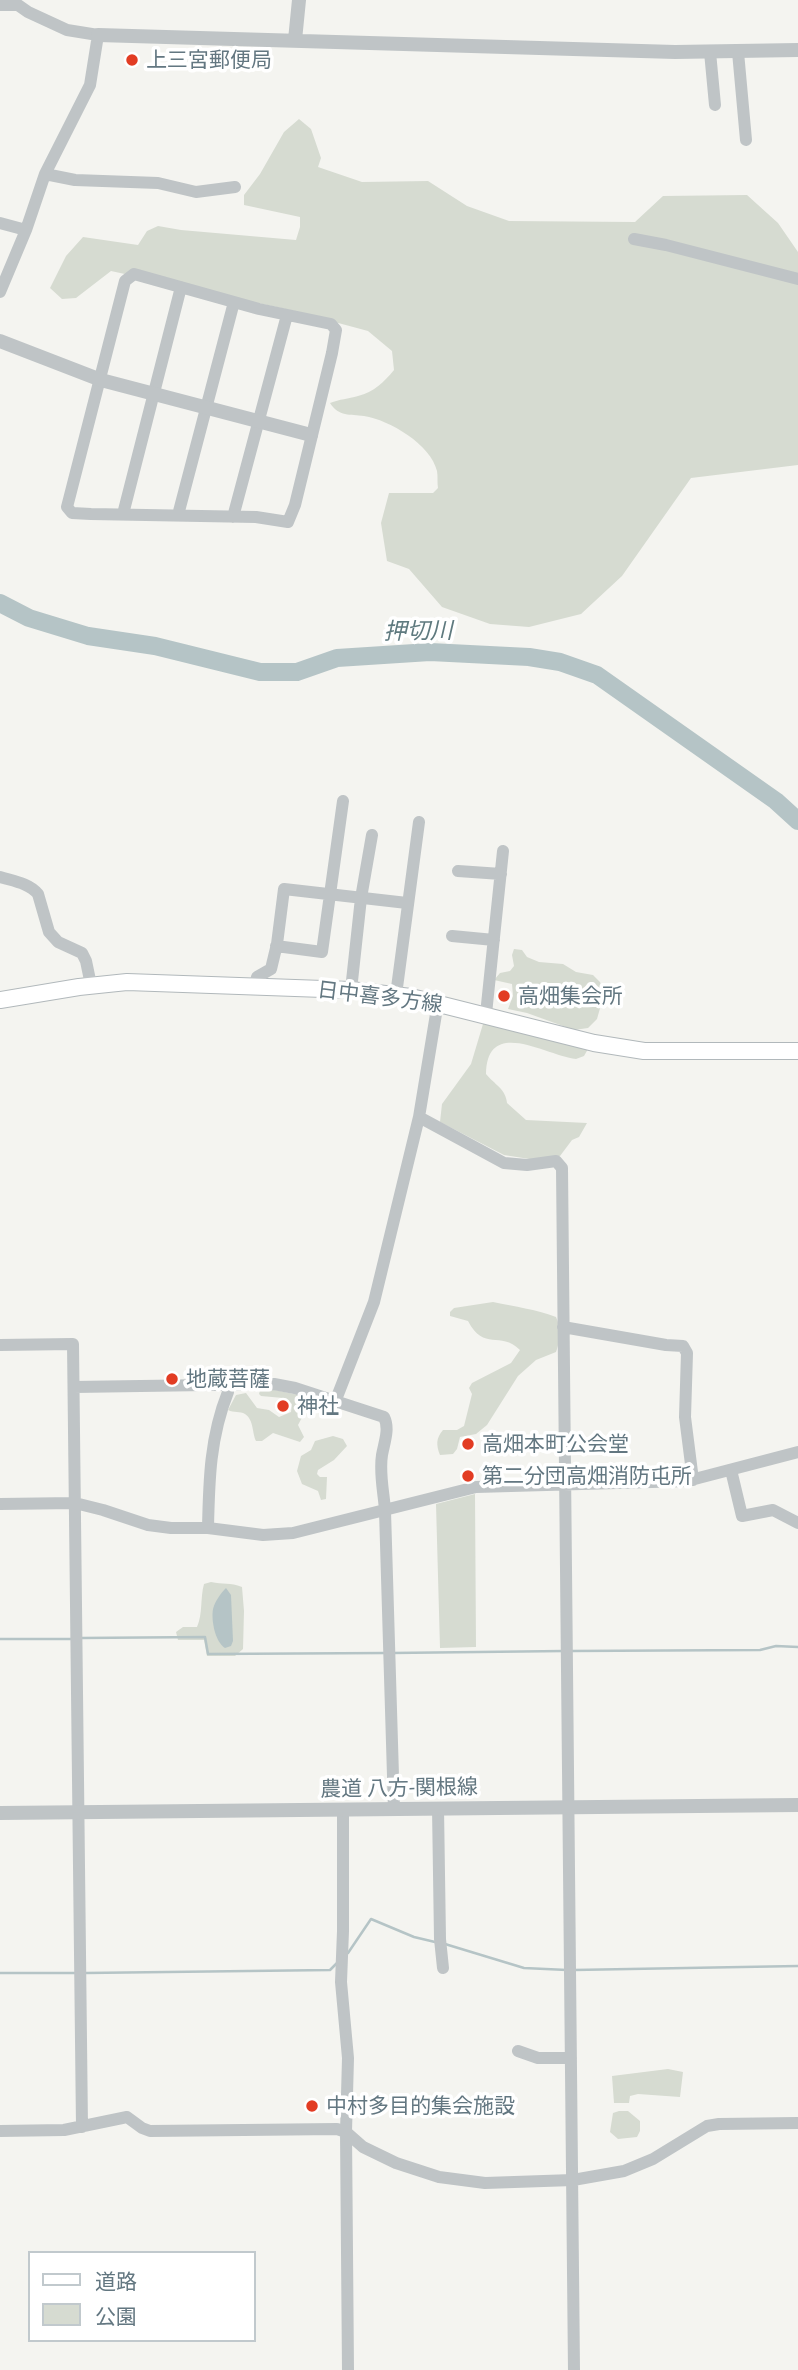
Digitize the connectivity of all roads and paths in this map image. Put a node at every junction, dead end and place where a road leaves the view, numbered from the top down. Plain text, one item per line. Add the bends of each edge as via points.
1 (299, 0) edge
2 (0, 5) edge
3 (99, 36) junction
4 (295, 40) junction
5 (798, 50) edge
6 (710, 52) junction
7 (738, 52) junction
8 (715, 105) dead end
9 (746, 140) dead end
10 (45, 174) junction
11 (235, 187) dead end
12 (0, 223) edge
13 (26, 230) junction
14 (634, 239) dead end
15 (798, 279) edge
16 (181, 287) junction
17 (0, 292) edge
18 (234, 302) junction
19 (287, 315) junction
20 (0, 341) edge
21 (100, 380) junction
22 (153, 394) junction
23 (206, 408) junction
24 (259, 421) junction
25 (311, 435) junction
26 (123, 514) junction
27 (178, 515) junction
28 (233, 517) junction
29 (343, 801) dead end
30 (419, 822) dead end
31 (372, 835) dead end
32 (503, 851) dead end
33 (458, 871) dead end
34 (501, 874) junction
35 (0, 877) edge
36 (331, 895) junction
37 (361, 898) junction
38 (407, 903) junction
39 (452, 936) dead end
40 (494, 940) junction
41 (276, 946) junction
42 (91, 985) junction
43 (255, 986) junction
44 (351, 990) junction
45 (396, 995) junction
46 (0, 999) edge
47 (438, 1002) junction
48 (486, 1014) junction
49 (798, 1051) edge
50 (419, 1117) junction
51 (563, 1327) junction
52 (0, 1345) edge
53 (228, 1386) junction
54 (74, 1387) junction
55 (335, 1402) junction
56 (798, 1452) edge
57 (731, 1471) junction
58 (693, 1480) junction
59 (564, 1484) junction
60 (75, 1503) junction
61 (0, 1504) edge
62 (385, 1511) junction
63 (798, 1523) edge
64 (208, 1528) junction
65 (798, 1805) edge
66 (568, 1807) junction
67 (394, 1808) junction
68 (438, 1808) junction
69 (342, 1810) junction
70 (0, 1812) edge
71 (79, 1812) junction
72 (443, 1968) dead end
73 (518, 2051) dead end
74 (571, 2058) junction
75 (798, 2123) edge
76 (82, 2127) junction
77 (0, 2131) edge
78 (346, 2132) junction
79 (573, 2179) junction
80 (348, 2370) edge
81 (574, 2370) edge

1 - 4 street
2 - 3 street via 18,5 67,30
3 - 4 street
3 - 10 street via 90,85
4 - 6 street
5 - 7 street
6 - 7 street
6 - 8 street
7 - 9 street
10 - 11 street via 75,180 158,183 196,192
10 - 13 street
12 - 13 street
13 - 17 street
14 - 15 street
16 - 18 street
16 - 21 street via 134,274 125,281
16 - 22 street
18 - 19 street
18 - 23 street
19 - 24 street
19 - 25 street via 331,324 336,330
20 - 21 street
21 - 22 street
21 - 26 street via 66,507 72,513
22 - 23 street
22 - 26 street
23 - 24 street
23 - 27 street
24 - 25 street
24 - 28 street
25 - 28 street via 288,522
26 - 27 street
27 - 28 street
29 - 36 street
30 - 38 street
31 - 37 street
32 - 34 street
33 - 34 street
34 - 40 street
35 - 42 street via 34,889 49,932 58,942 82,953
36 - 37 street
36 - 41 street via 322,952
36 - 41 street via 284,889
37 - 38 street
37 - 44 street
38 - 45 street
39 - 40 street
40 - 48 street
41 - 43 street via 271,969 257,978
42 - 43 main road, 日中喜多方線
42 - 46 main road, 日中喜多方線
43 - 44 main road, 日中喜多方線
44 - 45 main road, 日中喜多方線
45 - 47 main road, 日中喜多方線
47 - 48 main road, 日中喜多方線
47 - 50 street
48 - 49 main road, 日中喜多方線 via 594,1043 644,1051
50 - 51 street via 504,1163 555,1161 562,1168
50 - 55 street via 374,1302
51 - 58 street via 683,1346
51 - 59 street
52 - 54 street via 73,1344
53 - 54 street
53 - 55 street via 274,1384
53 - 64 street via 215,1428
54 - 60 street
55 - 62 street via 386,1420 381,1473
56 - 57 street
57 - 58 street
57 - 63 street via 742,1516 773,1510
58 - 59 street
59 - 62 street via 476,1487
59 - 66 street
60 - 61 street
60 - 64 street via 148,1525
60 - 71 street
62 - 64 street via 293,1533 264,1535
62 - 67 street
65 - 66 street, 農道 八方-関根線
66 - 68 street, 農道 八方-関根線
66 - 74 street
67 - 68 street, 農道 八方-関根線
67 - 69 street, 農道 八方-関根線
68 - 72 street
69 - 71 street, 農道 八方-関根線
69 - 78 street
70 - 71 street, 農道 八方-関根線
71 - 76 street
73 - 74 street via 538,2058
74 - 79 street
75 - 79 street via 707,2126 624,2171
76 - 77 street
76 - 78 street via 127,2118 150,2131
78 - 79 street via 374,2153 439,2177 485,2183
78 - 80 street
79 - 81 street

